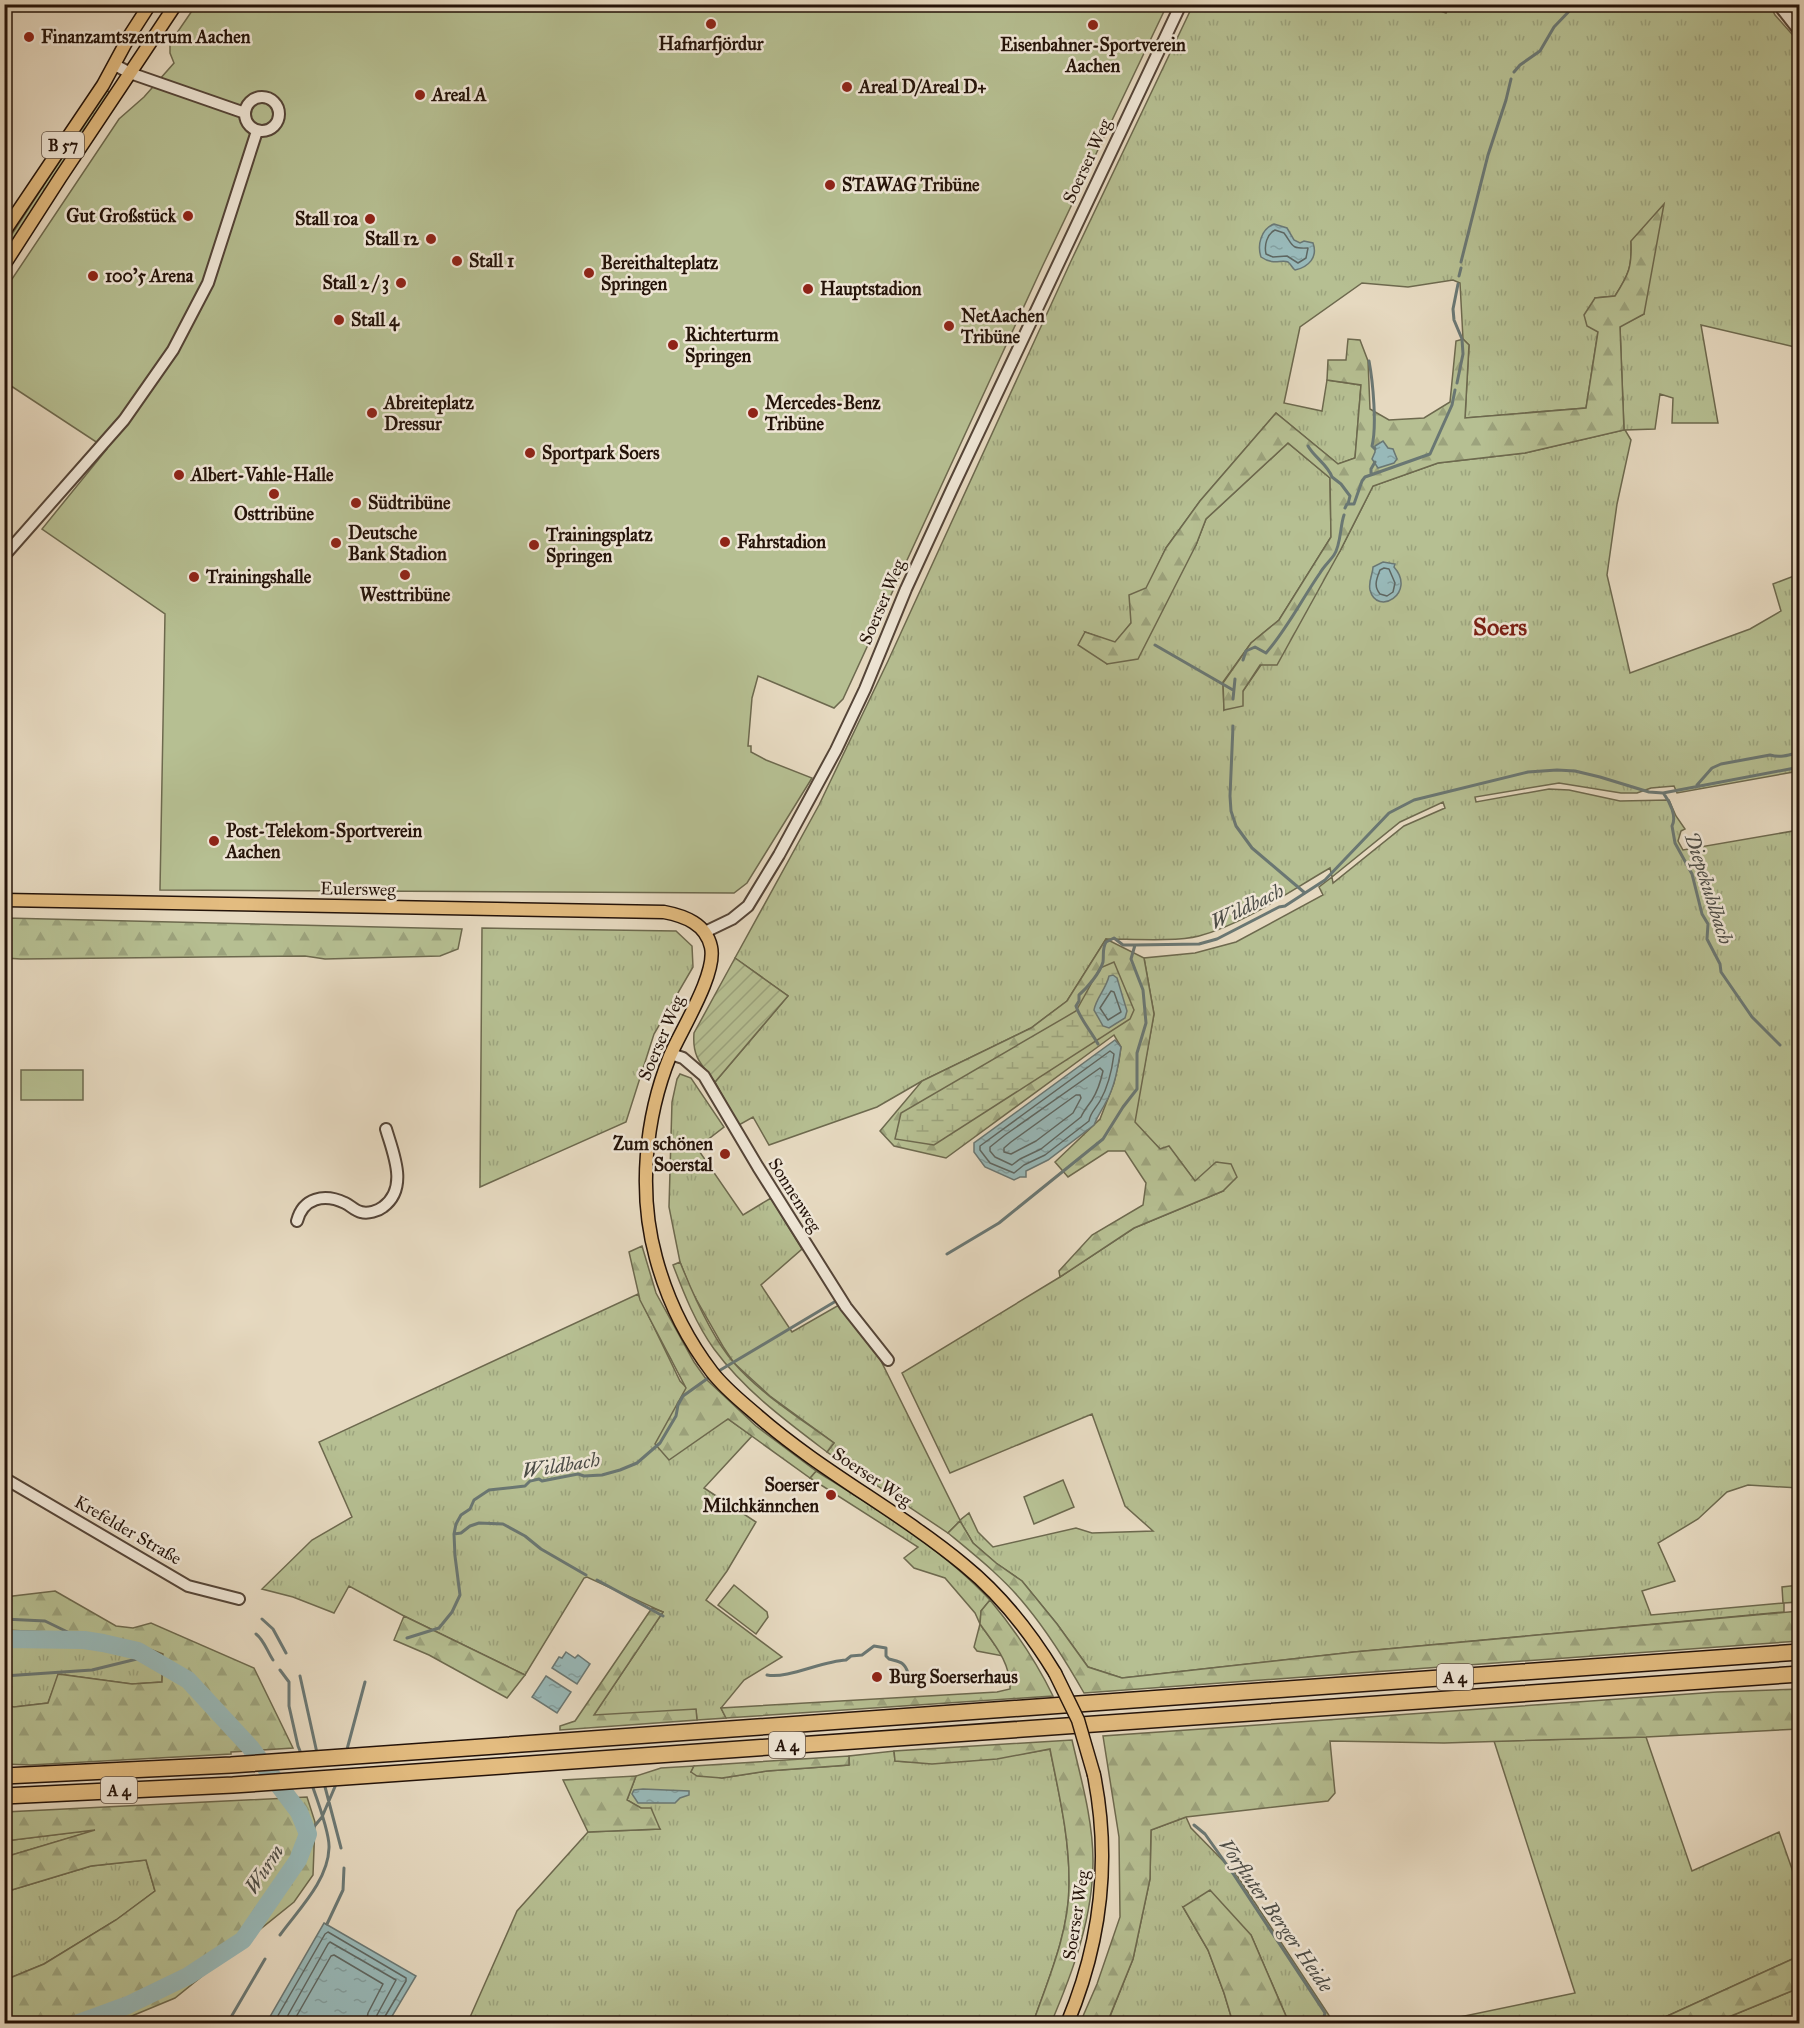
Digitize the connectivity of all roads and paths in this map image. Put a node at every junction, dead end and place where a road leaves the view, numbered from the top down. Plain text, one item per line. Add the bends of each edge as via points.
1 (150, 4) edge
2 (176, 4) edge
3 (1181, 4) edge
4 (1778, 4) edge
5 (1800, 32) edge
6 (115, 64) junction
7 (130, 73) junction
8 (245, 113) junction
9 (257, 131) junction
10 (6, 226) edge
11 (4, 265) edge
12 (4, 556) edge
13 (4, 900) edge
14 (705, 932) junction
15 (671, 1054) junction
16 (386, 1129) dead end
17 (297, 1221) dead end
18 (888, 1360) dead end
19 (4, 1478) edge
20 (239, 1599) dead end
21 (1800, 1652) edge
22 (1800, 1674) edge
23 (4, 1776) edge
24 (4, 1796) edge
25 (1066, 2024) edge

1 - 6 main road, B 57
2 - 7 main road, B 57
3 - 14 street, Soerser Weg via 952,489 836,750 748,906 726,923
4 - 5 street
6 - 7 street
6 - 10 main road, B 57
7 - 8 street
7 - 11 main road, B 57
8 - 9 street via 246,121
8 - 9 street via 248,105 261,97 276,105 279,113 274,126
9 - 12 street via 208,283 173,350 124,420
13 - 14 main road, Eulersweg via 664,912 684,917
14 - 15 main road, Soerser Weg via 711,948 710,970
15 - 18 street, Sonnenweg via 683,1058 704,1076 846,1307
15 - 25 main road, Soerser Weg, bridge via 655,1101 646,1189 656,1257 683,1327 722,1384 782,1437 966,1566 1006,1604 1055,1673 1078,1720 1094,1775 1103,1844 1100,1905 1090,1960
16 - 17 street via 398,1175 390,1201 381,1208 361,1212 344,1202 320,1198 300,1209
19 - 20 street, Krefelder Straße via 188,1587
21 - 23 highway, A 4 via 231,1765
22 - 24 highway, A 4 via 233,1785

